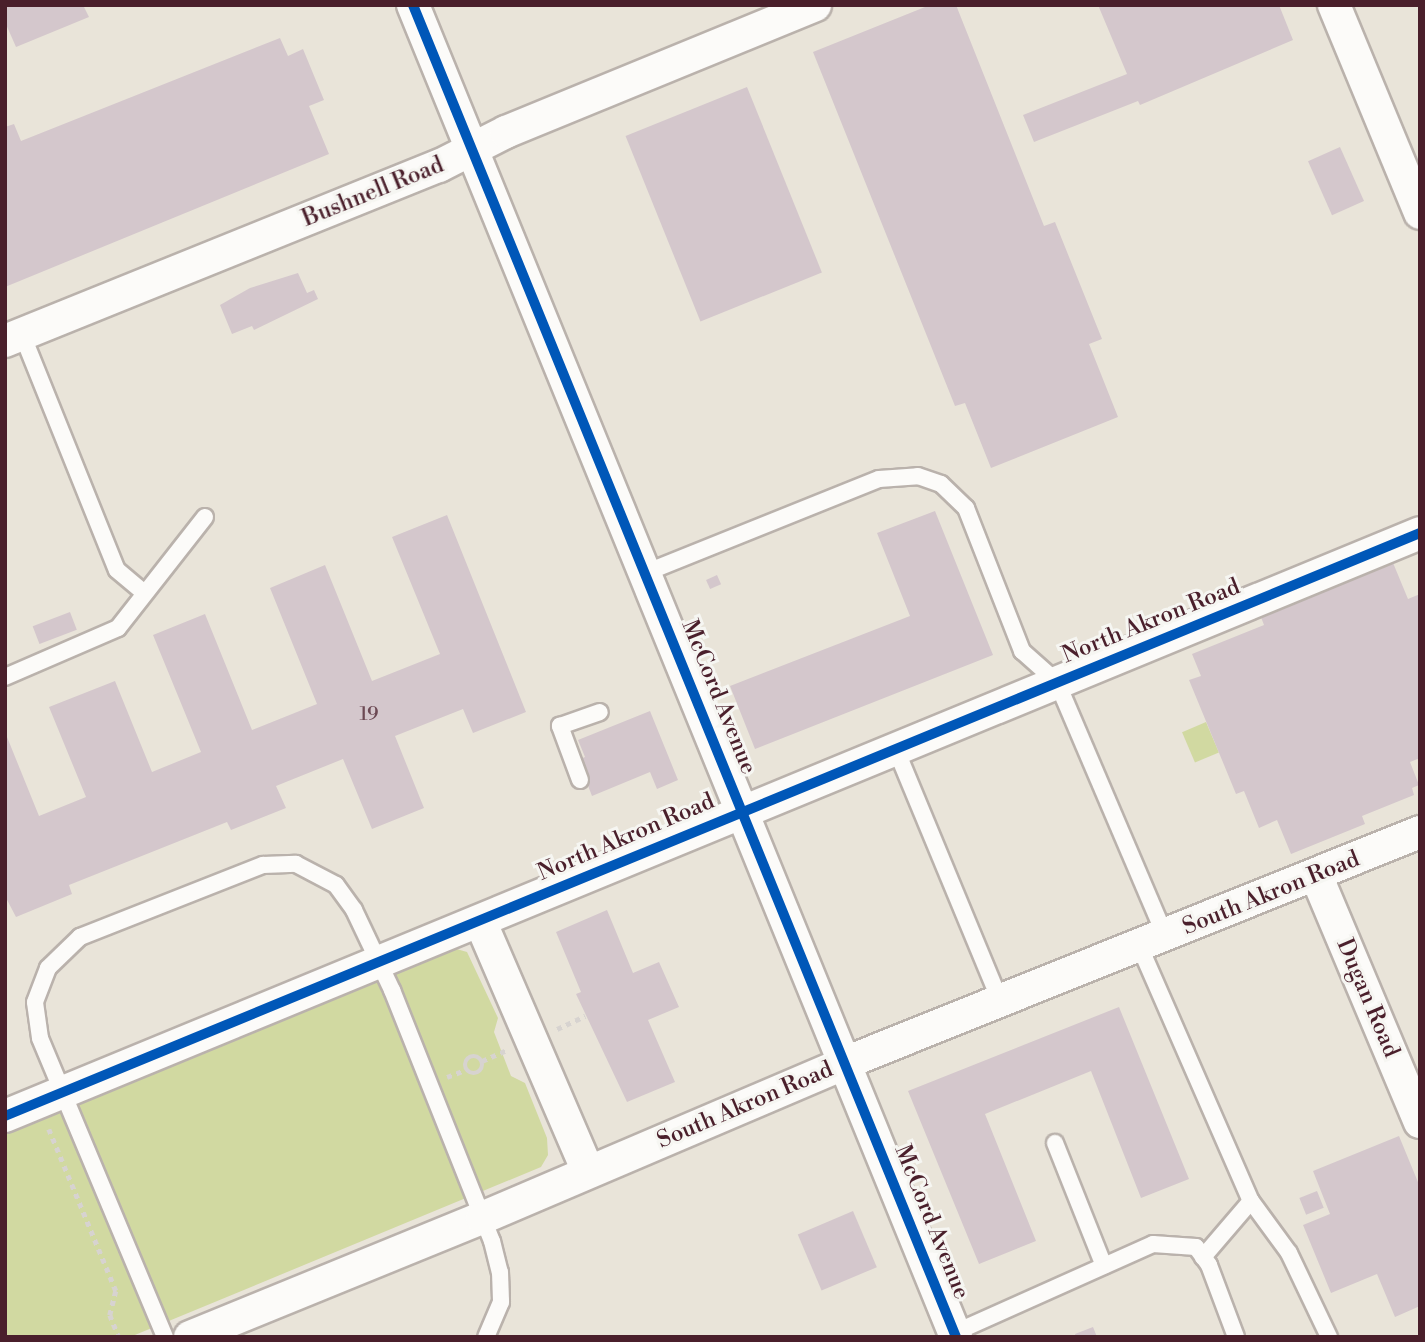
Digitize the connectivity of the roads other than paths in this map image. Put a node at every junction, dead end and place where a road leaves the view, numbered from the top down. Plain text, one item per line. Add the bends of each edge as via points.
1 (413, 5) edge
2 (815, 5) edge
3 (1334, 5) edge
4 (474, 150) junction
5 (1420, 213) edge
6 (14, 337) edge
7 (205, 517) dead end
8 (1420, 533) edge
9 (645, 573) junction
10 (143, 592) junction
11 (5, 677) edge
12 (1058, 682) junction
13 (600, 712) dead end
14 (895, 747) junction
15 (580, 780) dead end
16 (743, 810) junction
17 (1420, 832) edge
18 (1316, 875) junction
19 (481, 923) junction
20 (1152, 940) junction
21 (381, 964) junction
22 (1000, 1001) junction
23 (845, 1063) junction
24 (52, 1097) junction
25 (5, 1116) edge
26 (1420, 1122) edge
27 (1055, 1143) dead end
28 (588, 1172) junction
29 (1251, 1201) junction
30 (482, 1218) junction
31 (1203, 1257) junction
32 (1104, 1266) junction
33 (955, 1335) edge
34 (165, 1337) edge
35 (190, 1337) edge
36 (486, 1337) edge
37 (1236, 1337) edge
38 (1329, 1337) edge

1 - 4 street, McCord Avenue
2 - 4 street, Bushnell Road via 506,132
3 - 5 street
4 - 6 street, Bushnell Road
4 - 9 street, McCord Avenue
6 - 10 lane via 117,570
7 - 10 lane
8 - 12 street, North Akron Road
9 - 12 lane via 879,479 918,476 940,484 966,508 1022,651
9 - 16 street, McCord Avenue
10 - 11 lane via 118,628
12 - 14 street, North Akron Road
12 - 20 lane
13 - 15 lane via 559,726
14 - 16 street, North Akron Road
14 - 22 lane
16 - 19 street, North Akron Road
16 - 23 street, McCord Avenue
17 - 18 street, South Akron Road
18 - 20 street, South Akron Road
18 - 26 street, Dugan Road
19 - 21 street, North Akron Road
19 - 28 street
20 - 22 street, South Akron Road
20 - 29 lane
21 - 24 street, North Akron Road
21 - 24 lane via 336,885 296,864 263,865 80,937 48,968 35,1002
21 - 30 lane
22 - 23 street, South Akron Road
23 - 28 street, South Akron Road
23 - 33 street, McCord Avenue
24 - 25 street, North Akron Road
24 - 34 lane
27 - 32 lane
28 - 30 street, South Akron Road
29 - 31 lane
29 - 38 lane via 1289,1253
30 - 35 street, South Akron Road
30 - 36 lane via 500,1272 501,1303
31 - 32 lane via 1196,1247 1153,1244
31 - 37 lane
32 - 33 lane

